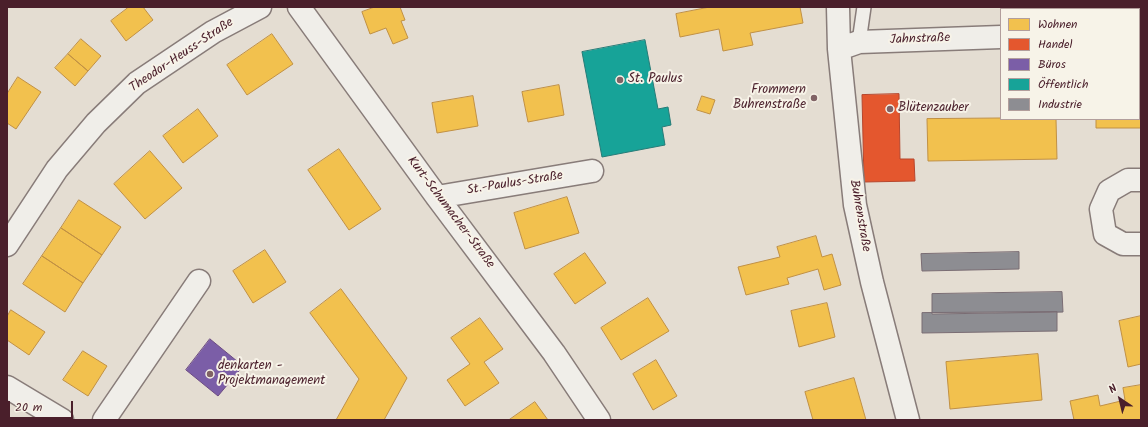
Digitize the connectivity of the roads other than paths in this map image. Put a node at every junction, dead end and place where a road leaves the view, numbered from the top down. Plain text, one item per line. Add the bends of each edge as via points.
1 (260, 7) edge
2 (298, 7) edge
3 (838, 7) edge
4 (864, 7) edge
5 (1000, 37) edge
6 (849, 46) junction
7 (592, 172) dead end
8 (1141, 180) edge
9 (437, 197) junction
10 (1141, 244) edge
11 (7, 245) edge
12 (199, 281) dead end
13 (7, 387) edge
14 (62, 420) edge
15 (104, 420) edge
16 (599, 420) edge
17 (908, 420) edge

1 - 11 street, Theodor-Heuss-Straße via 213,32 137,83 96,123 57,170
2 - 9 street, Kurt-Schumacher-Straße
3 - 6 street, Buhrenstraße
4 - 6 lane
5 - 6 street, Jahnstraße
6 - 17 street, Buhrenstraße via 855,205
7 - 9 street, St.-Paulus-Straße
8 - 10 street via 1128,180 1110,191 1101,209 1105,234 1123,244
9 - 16 street, Kurt-Schumacher-Straße via 554,353
12 - 15 street
13 - 14 street

